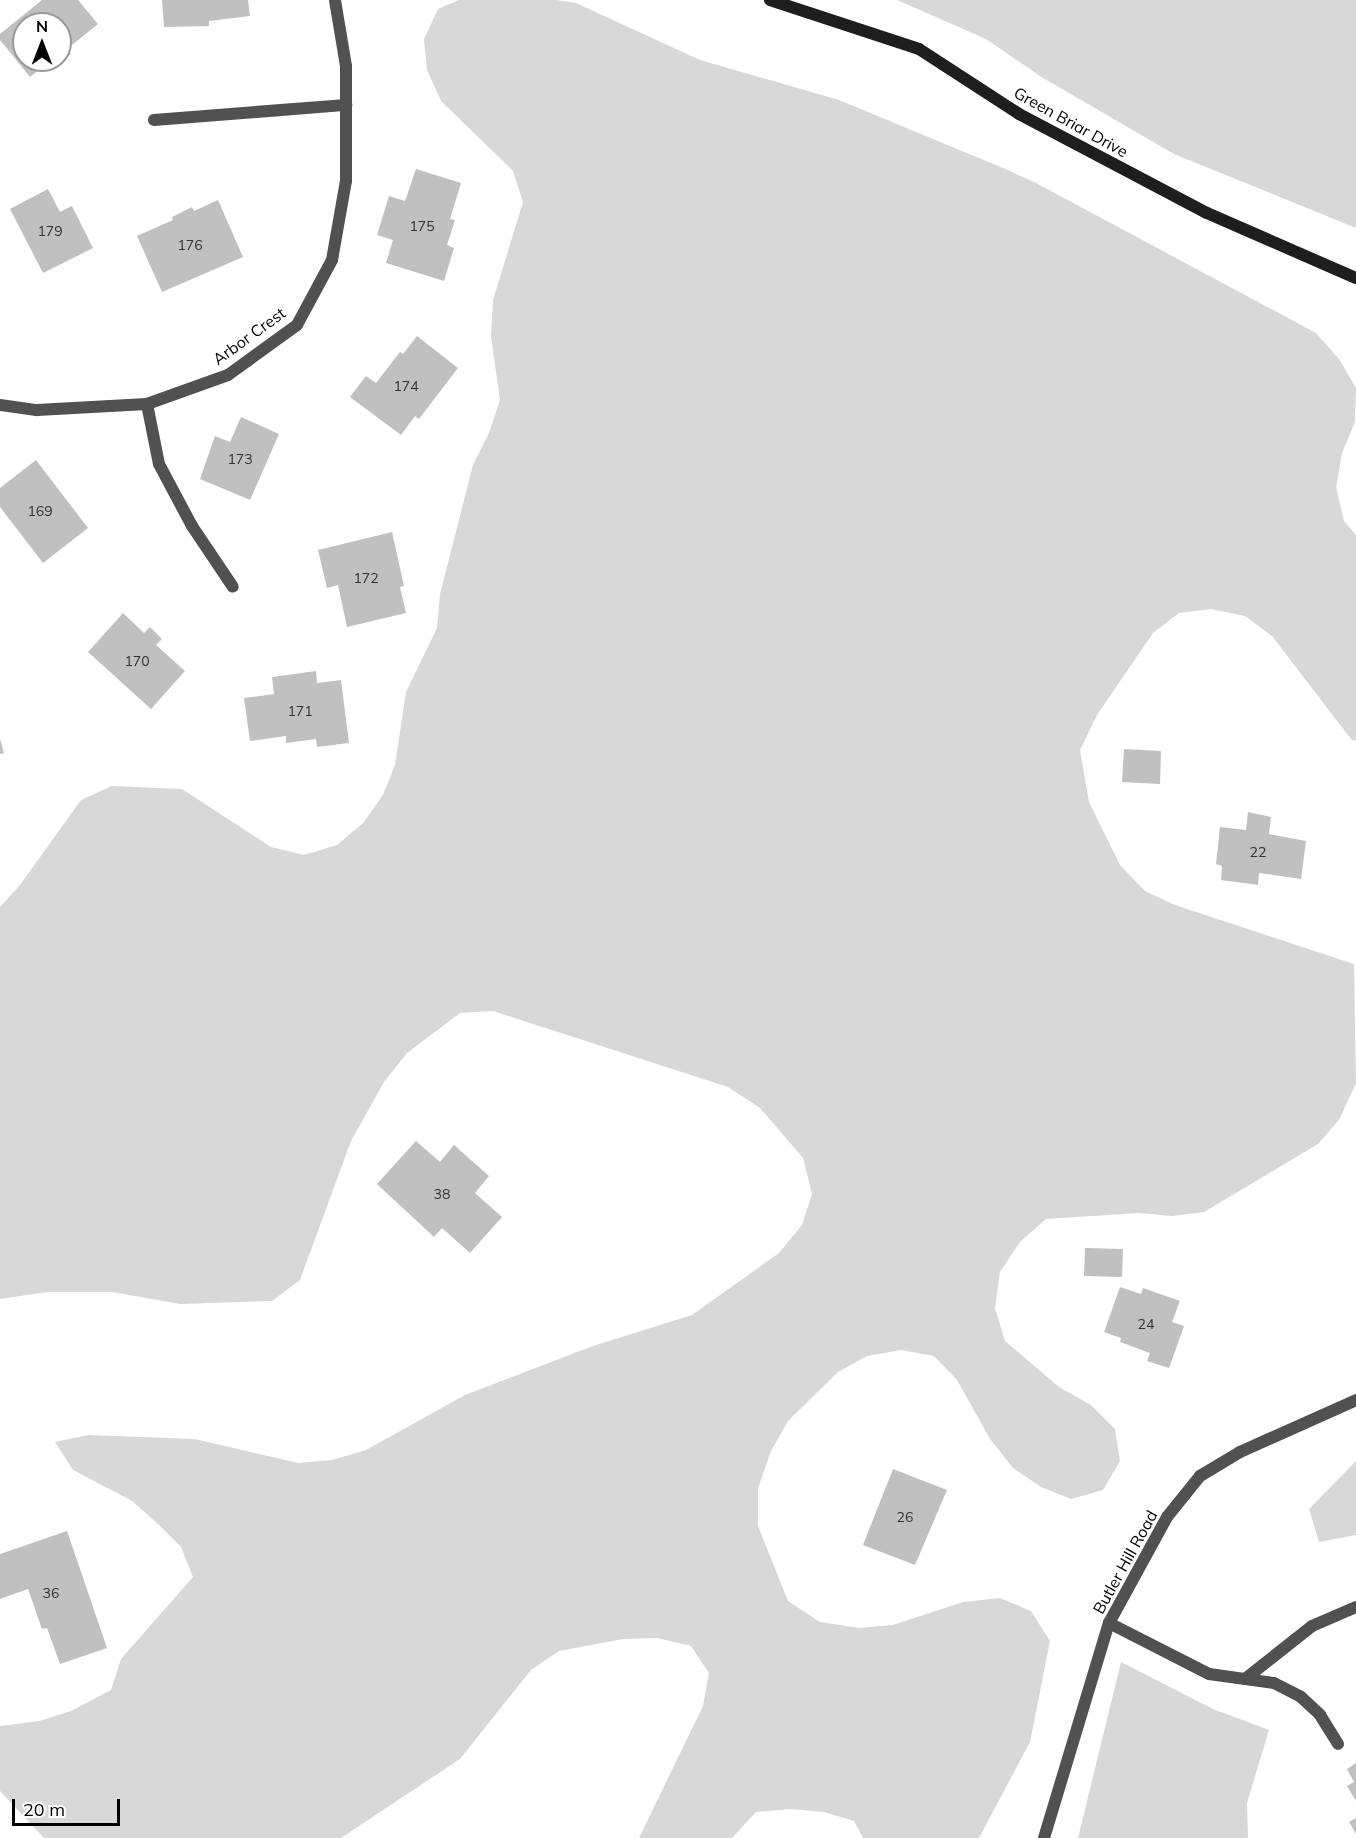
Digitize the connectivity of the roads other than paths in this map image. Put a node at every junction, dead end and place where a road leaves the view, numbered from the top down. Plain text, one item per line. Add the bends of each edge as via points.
1 (335, 0) edge
2 (770, 0) edge
3 (346, 105) junction
4 (154, 120) dead end
5 (1356, 278) edge
6 (147, 404) junction
7 (0, 405) edge
8 (233, 586) dead end
9 (1356, 1400) edge
10 (1356, 1607) edge
11 (1109, 1623) junction
12 (1245, 1679) junction
13 (1338, 1744) dead end
14 (1044, 1838) edge

1 - 3 street, Arbor Crest via 346,66
2 - 5 street, Green Briar Drive via 919,49 1019,114 1197,208
3 - 4 street
3 - 6 street, Arbor Crest via 346,181 332,260 297,325 228,375
6 - 7 street, Arbor Crest via 37,410
6 - 8 street via 159,464 192,526
9 - 11 street, Butler Hill Road via 1240,1452 1200,1476 1167,1517
10 - 12 street via 1312,1626
11 - 12 street via 1209,1674
11 - 14 street, Butler Hill Road
12 - 13 street via 1274,1683 1301,1698 1320,1715

